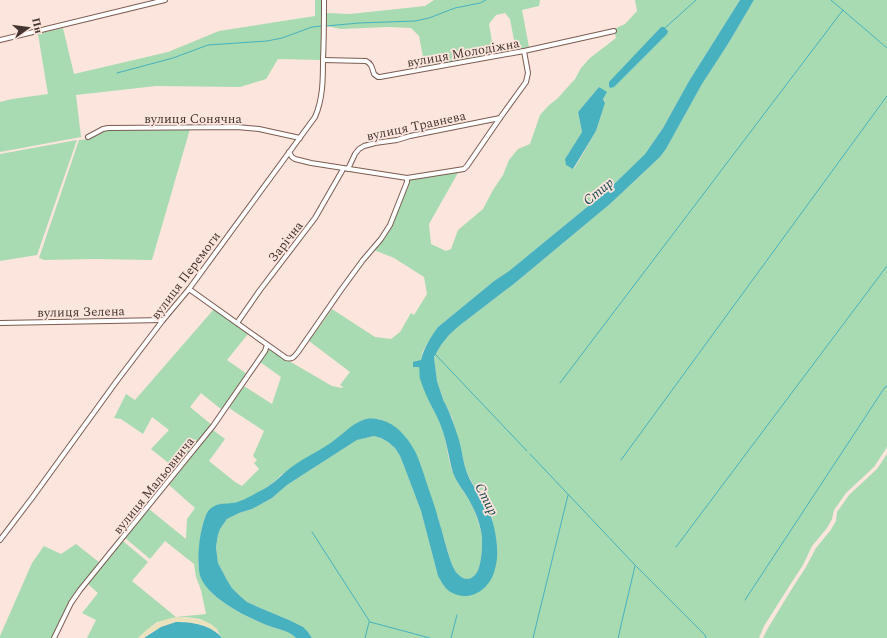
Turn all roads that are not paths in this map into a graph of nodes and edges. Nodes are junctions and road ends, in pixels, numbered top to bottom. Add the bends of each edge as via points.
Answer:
1 (165, 0) edge
2 (324, 0) edge
3 (614, 31) dead end
4 (0, 40) edge
5 (524, 51) junction
6 (323, 60) junction
7 (500, 118) junction
8 (88, 138) dead end
9 (300, 138) junction
10 (289, 152) junction
11 (343, 168) junction
12 (348, 169) junction
13 (407, 178) junction
14 (189, 289) junction
15 (163, 320) junction
16 (0, 323) edge
17 (237, 323) junction
18 (267, 345) junction
19 (0, 540) edge
20 (54, 638) edge

1 - 4 street
2 - 6 street, вулиця Перемоги
3 - 5 street, вулиця Молодіжна
5 - 6 street, вулиця Молодіжна via 380,77 374,74 372,66 366,61
5 - 7 street via 528,74 526,82
6 - 9 street, вулиця Перемоги via 321,100 311,124
7 - 12 street, вулиця Травнева via 369,144 359,149
7 - 13 street via 464,169
8 - 9 street, вулиця Сонячна via 108,128 237,127
9 - 10 street, вулиця Перемоги
10 - 11 street via 295,159
10 - 14 street, вулиця Перемоги
11 - 12 street
11 - 17 street, Зарічна via 315,218
12 - 13 street
13 - 18 street via 390,225 294,357 286,358
14 - 15 street, вулиця Перемоги
14 - 17 street
15 - 16 street, вулиця Зелена
15 - 19 street, вулиця Перемоги
17 - 18 street
18 - 20 street, вулиця Мальовнича via 213,426 80,590

